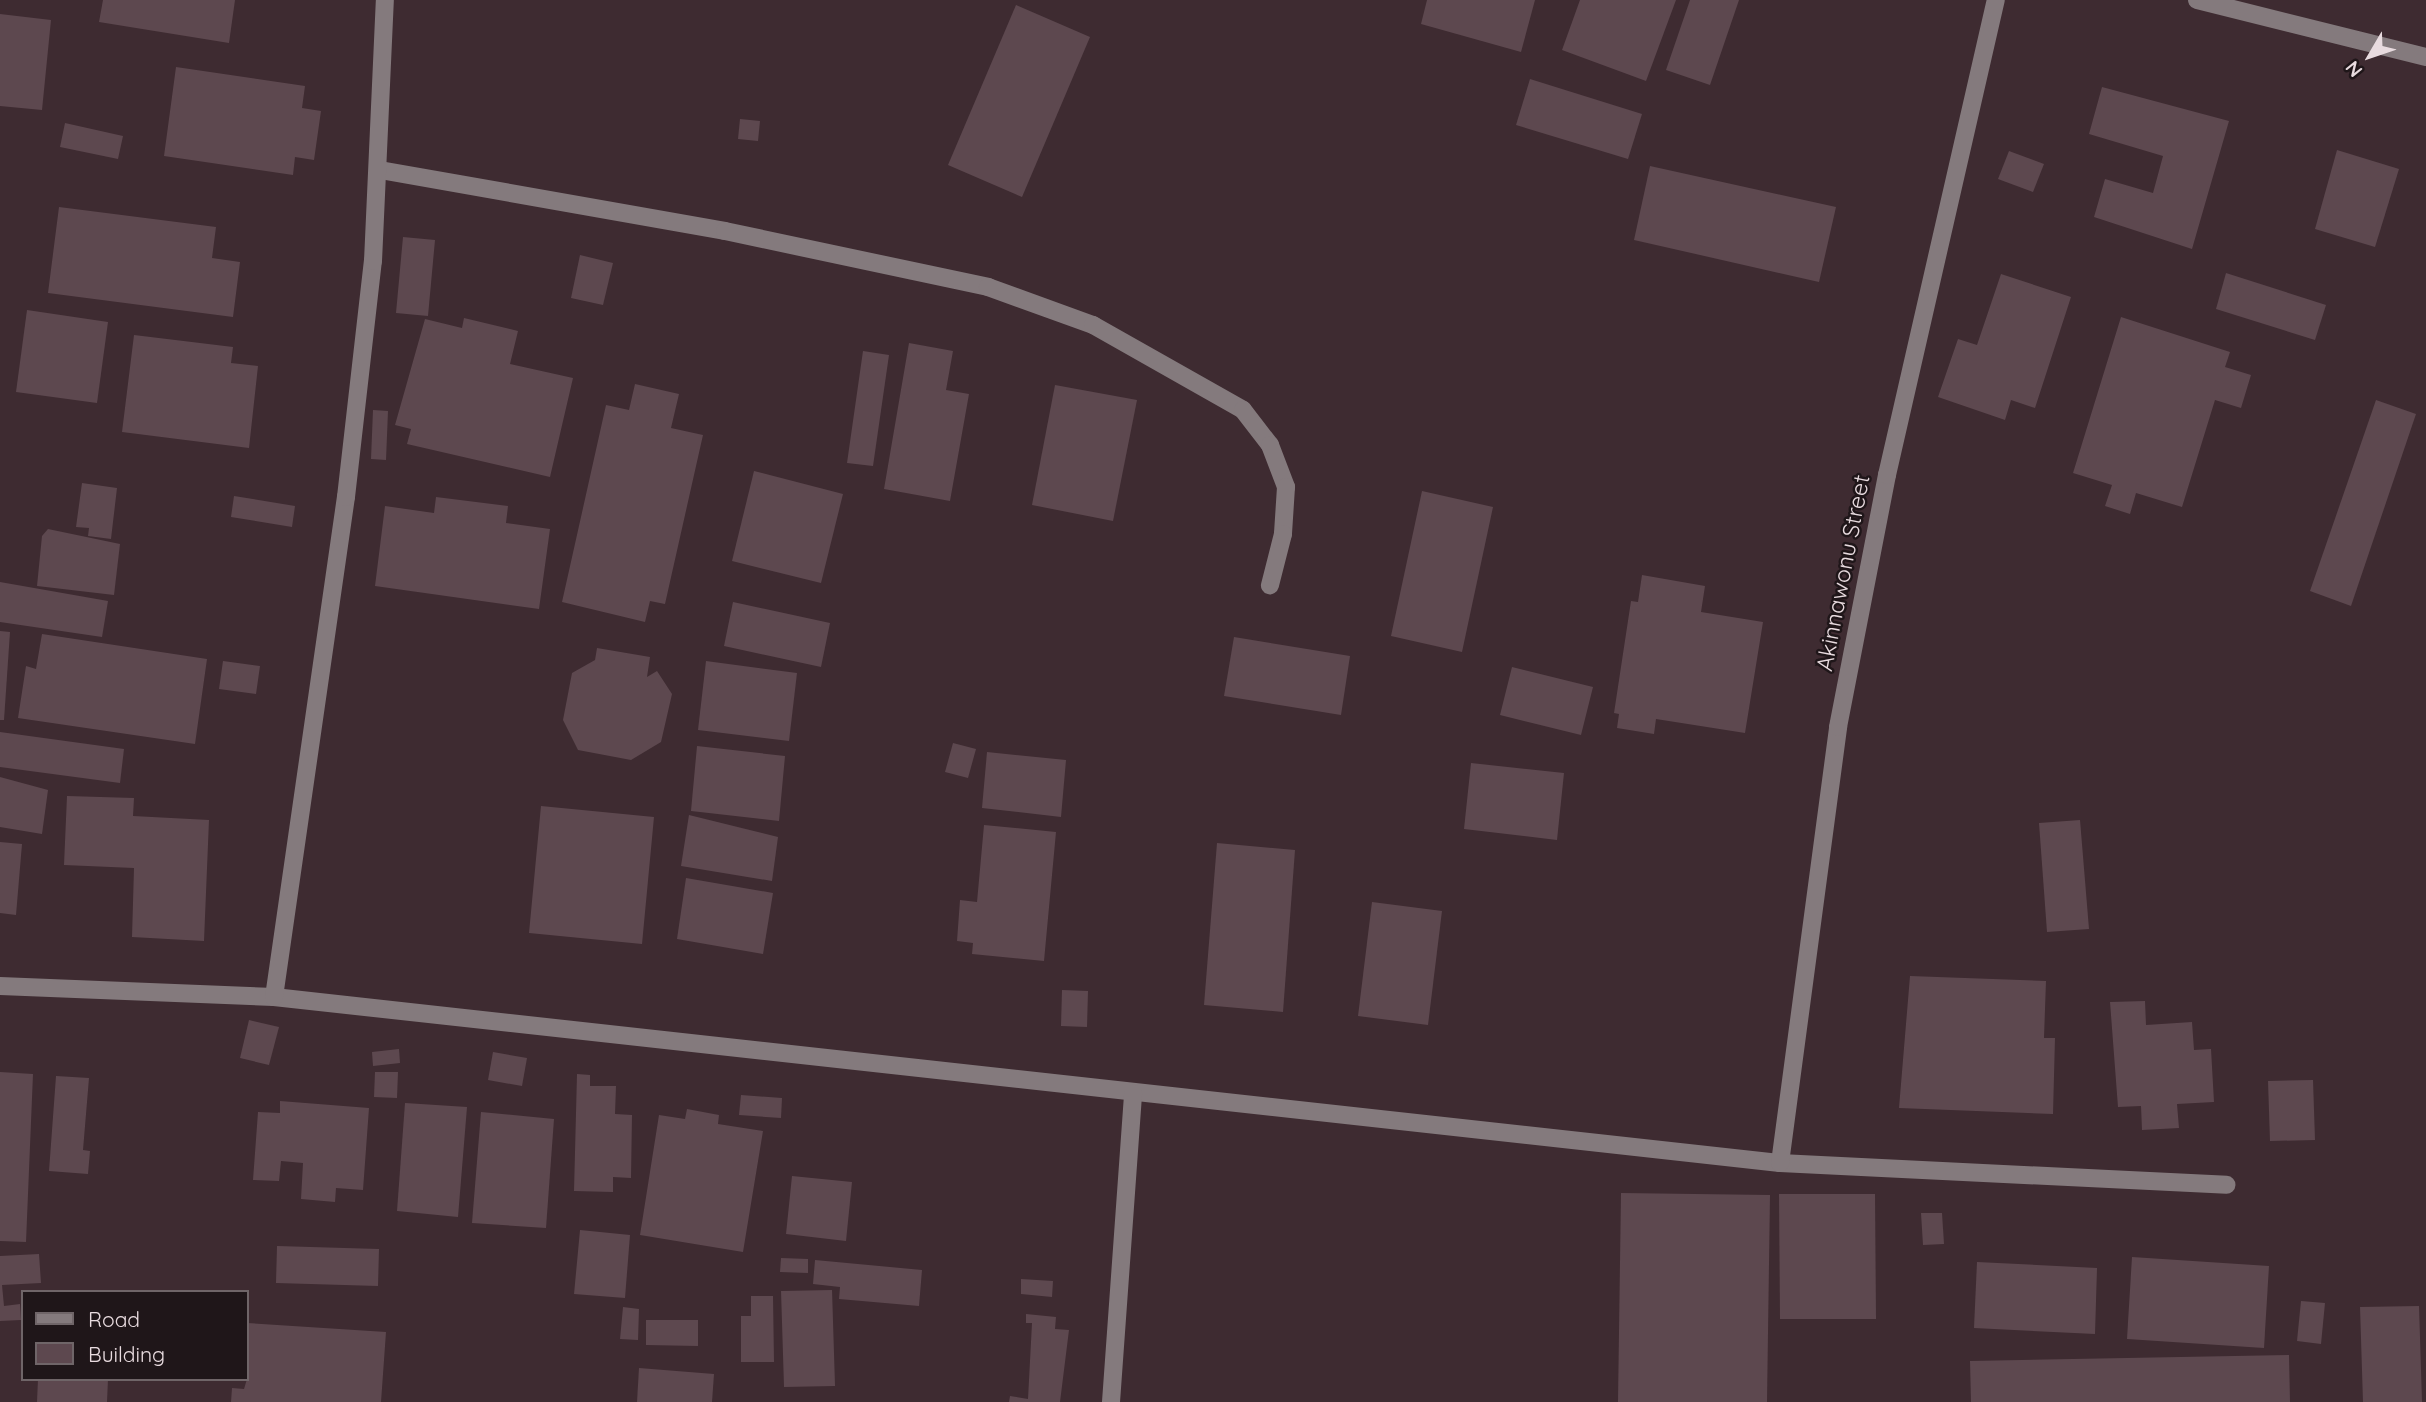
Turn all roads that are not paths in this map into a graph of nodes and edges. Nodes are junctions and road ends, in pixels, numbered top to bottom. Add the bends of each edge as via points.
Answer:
1 (385, 0) edge
2 (1996, 0) edge
3 (2197, 0) edge
4 (2426, 57) edge
5 (380, 170) junction
6 (1270, 585) dead end
7 (0, 986) edge
8 (274, 997) junction
9 (1133, 1094) junction
10 (1780, 1163) junction
11 (2226, 1185) dead end
12 (1111, 1402) edge

1 - 5 street via 376,111
2 - 10 street, Akinnawonu Street via 1887,475 1838,727
3 - 4 street
5 - 6 street via 725,231 988,287 1093,325 1243,410 1270,445 1286,487 1283,534
5 - 8 street via 346,497
7 - 8 street
8 - 9 street
9 - 10 street
9 - 12 street
10 - 11 street

